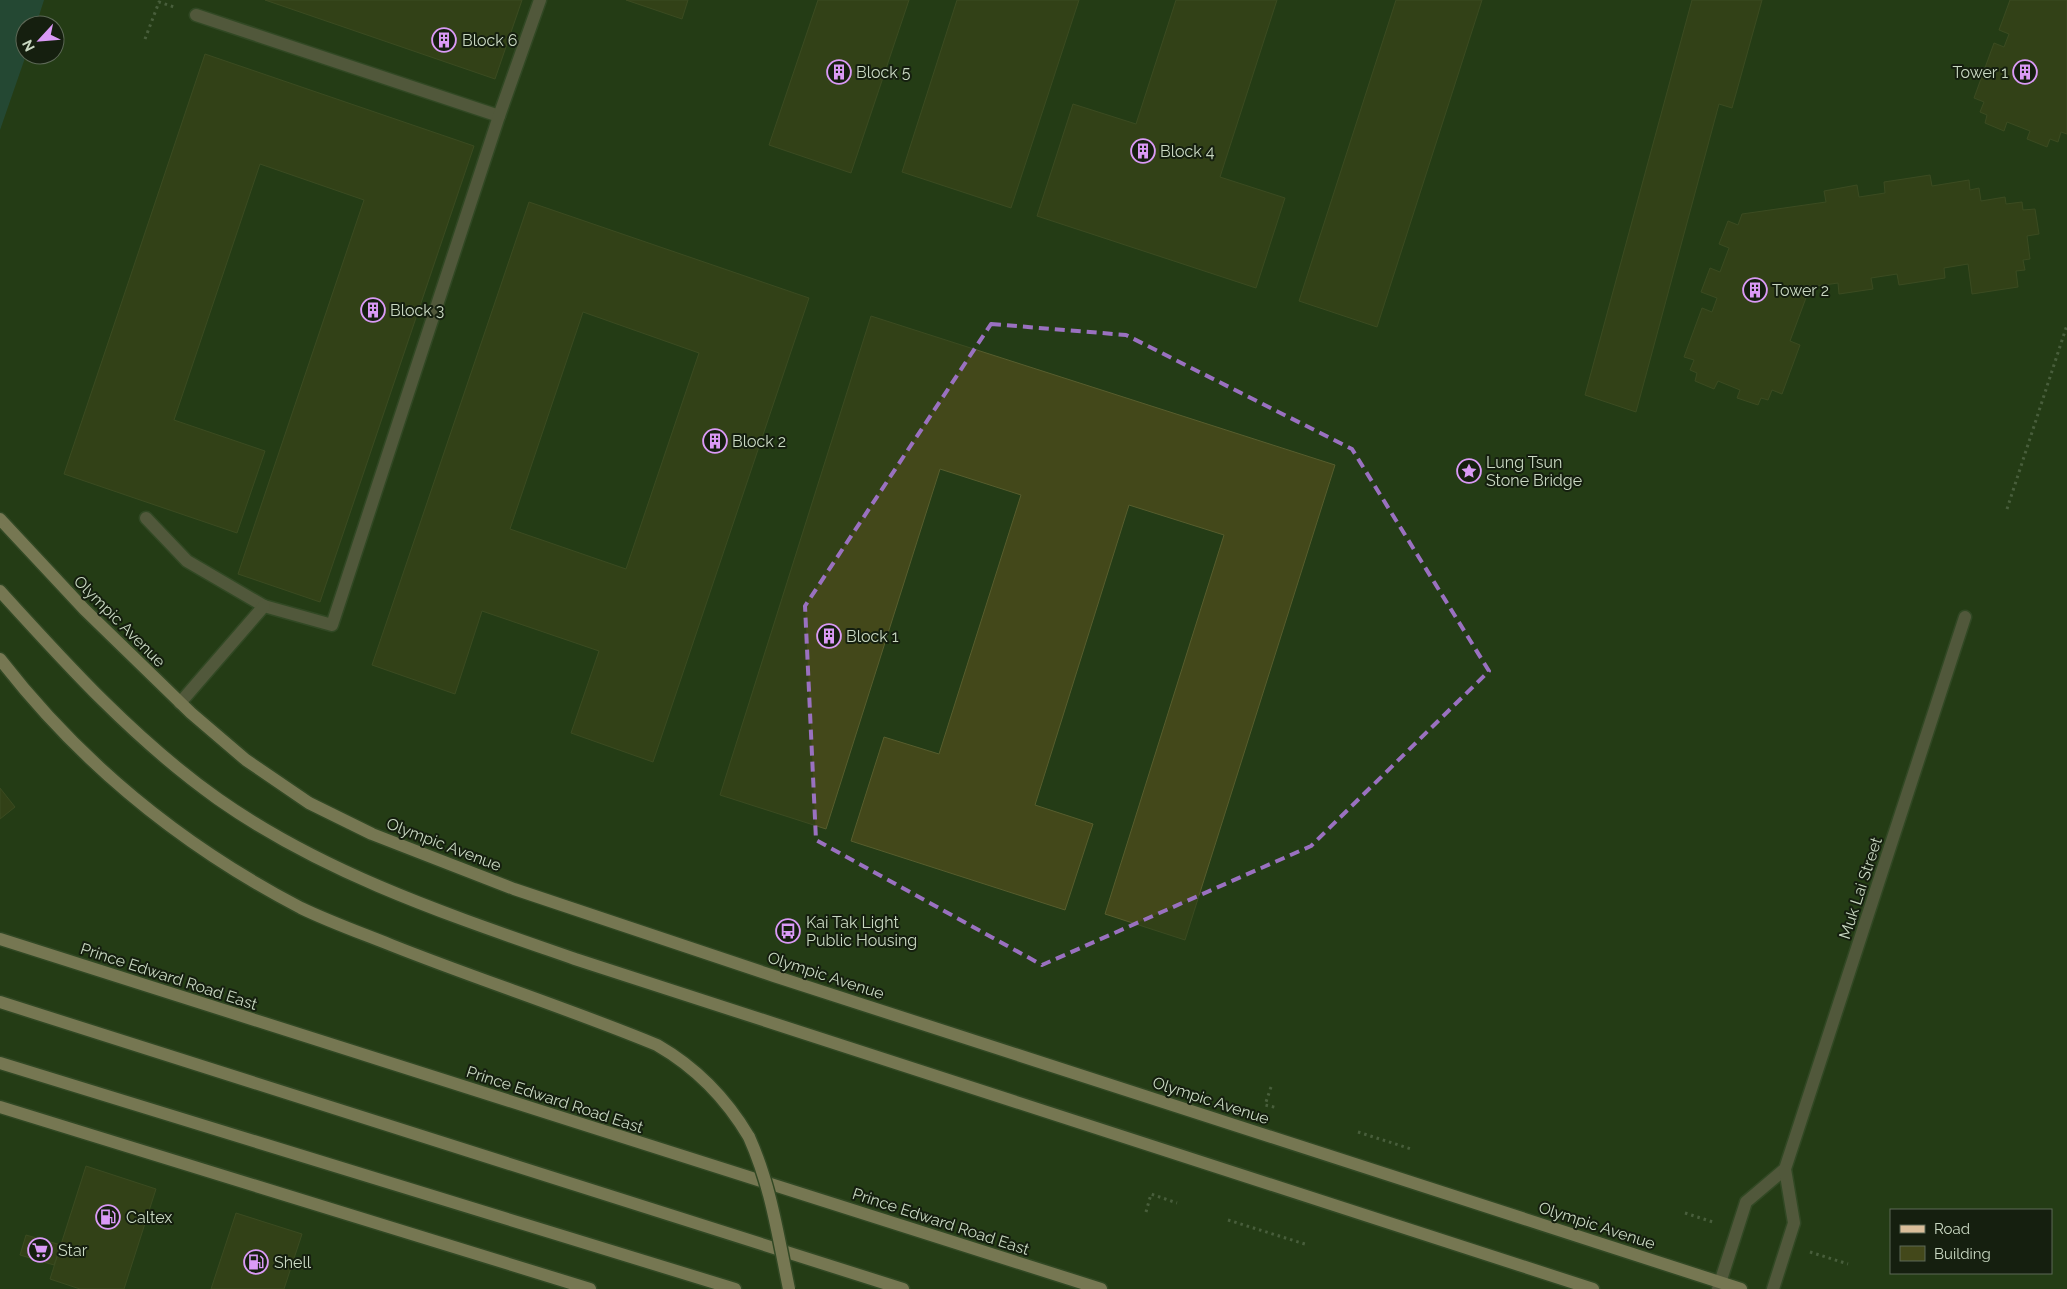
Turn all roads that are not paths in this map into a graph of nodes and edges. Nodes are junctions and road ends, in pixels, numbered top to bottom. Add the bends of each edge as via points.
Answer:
1 (540, 0) edge
2 (196, 15) road end
3 (499, 116) junction
4 (146, 518) dead end
5 (0, 519) edge
6 (0, 591) edge
7 (264, 606) junction
8 (1965, 617) dead end
9 (0, 659) edge
10 (180, 703) junction
11 (0, 939) edge
12 (0, 1002) edge
13 (0, 1063) edge
14 (0, 1107) edge
15 (1786, 1168) junction
16 (1719, 1286) edge
17 (590, 1289) edge
18 (735, 1289) edge
19 (789, 1289) edge
20 (903, 1289) edge
21 (1101, 1289) edge
22 (1593, 1289) edge
23 (1741, 1289) edge
24 (1773, 1289) edge

1 - 3 street
2 - 3 street
3 - 7 street via 332,625
4 - 7 street via 187,562
5 - 10 main road, Olympic Avenue via 84,609
6 - 22 main road via 98,698 154,750 218,799 283,840 353,876 584,962
7 - 10 street
8 - 15 street, Muk Lai Street
9 - 19 main road, bridge via 84,754 130,797 186,839 246,877 302,908 354,930 657,1045 679,1058 730,1108 748,1137 775,1215
10 - 16 main road, Olympic Avenue via 246,760 309,803 372,834 479,876
11 - 21 main road, Prince Edward Road East
12 - 20 main road
13 - 18 main road
14 - 17 main road
15 - 16 street via 1746,1202
15 - 24 street, Muk Lai Street via 1794,1223
16 - 23 main road, Olympic Avenue

